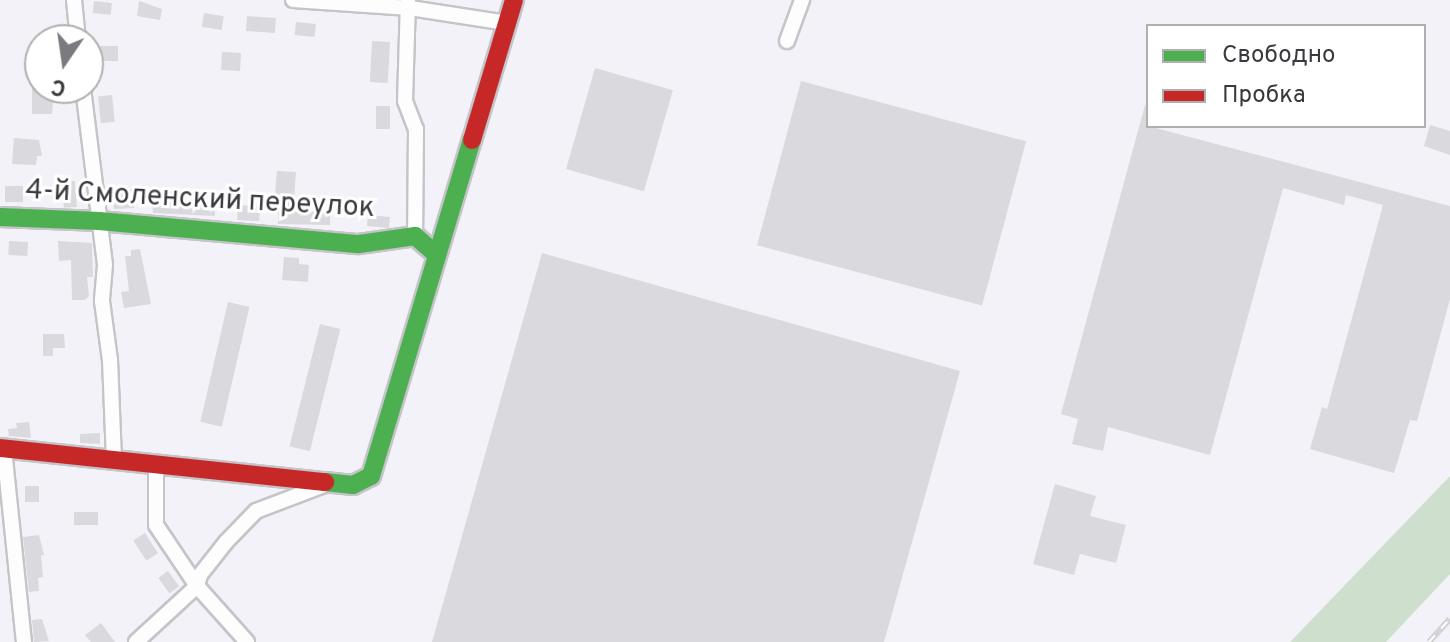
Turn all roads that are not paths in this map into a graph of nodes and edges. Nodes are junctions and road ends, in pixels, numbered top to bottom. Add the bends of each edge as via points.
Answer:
1 (74, 0) edge
2 (293, 0) edge
3 (514, 0) edge
4 (802, 0) edge
5 (409, 4) edge
6 (507, 23) junction
7 (76, 24) edge
8 (787, 41) dead end
9 (85, 104) edge
10 (0, 217) edge
11 (99, 221) junction
12 (415, 236) junction
13 (437, 255) junction
14 (2, 448) edge
15 (114, 460) junction
16 (156, 465) junction
17 (330, 483) junction
18 (197, 586) junction
19 (24, 642) edge
20 (136, 642) edge
21 (247, 642) edge

1 - 7 street
2 - 5 street
3 - 6 street
4 - 8 street
5 - 6 street
5 - 12 street via 405,101 416,129
6 - 13 street
9 - 11 street
10 - 11 street, 4-й Смоленский переулок
11 - 12 street, 4-й Смоленский переулок via 359,244
11 - 15 street
12 - 13 street
13 - 17 street via 371,476 353,485
14 - 15 street
14 - 19 street
15 - 16 street
16 - 17 street
16 - 18 street via 156,525
17 - 18 street via 256,511 200,575
18 - 20 street
18 - 21 street

